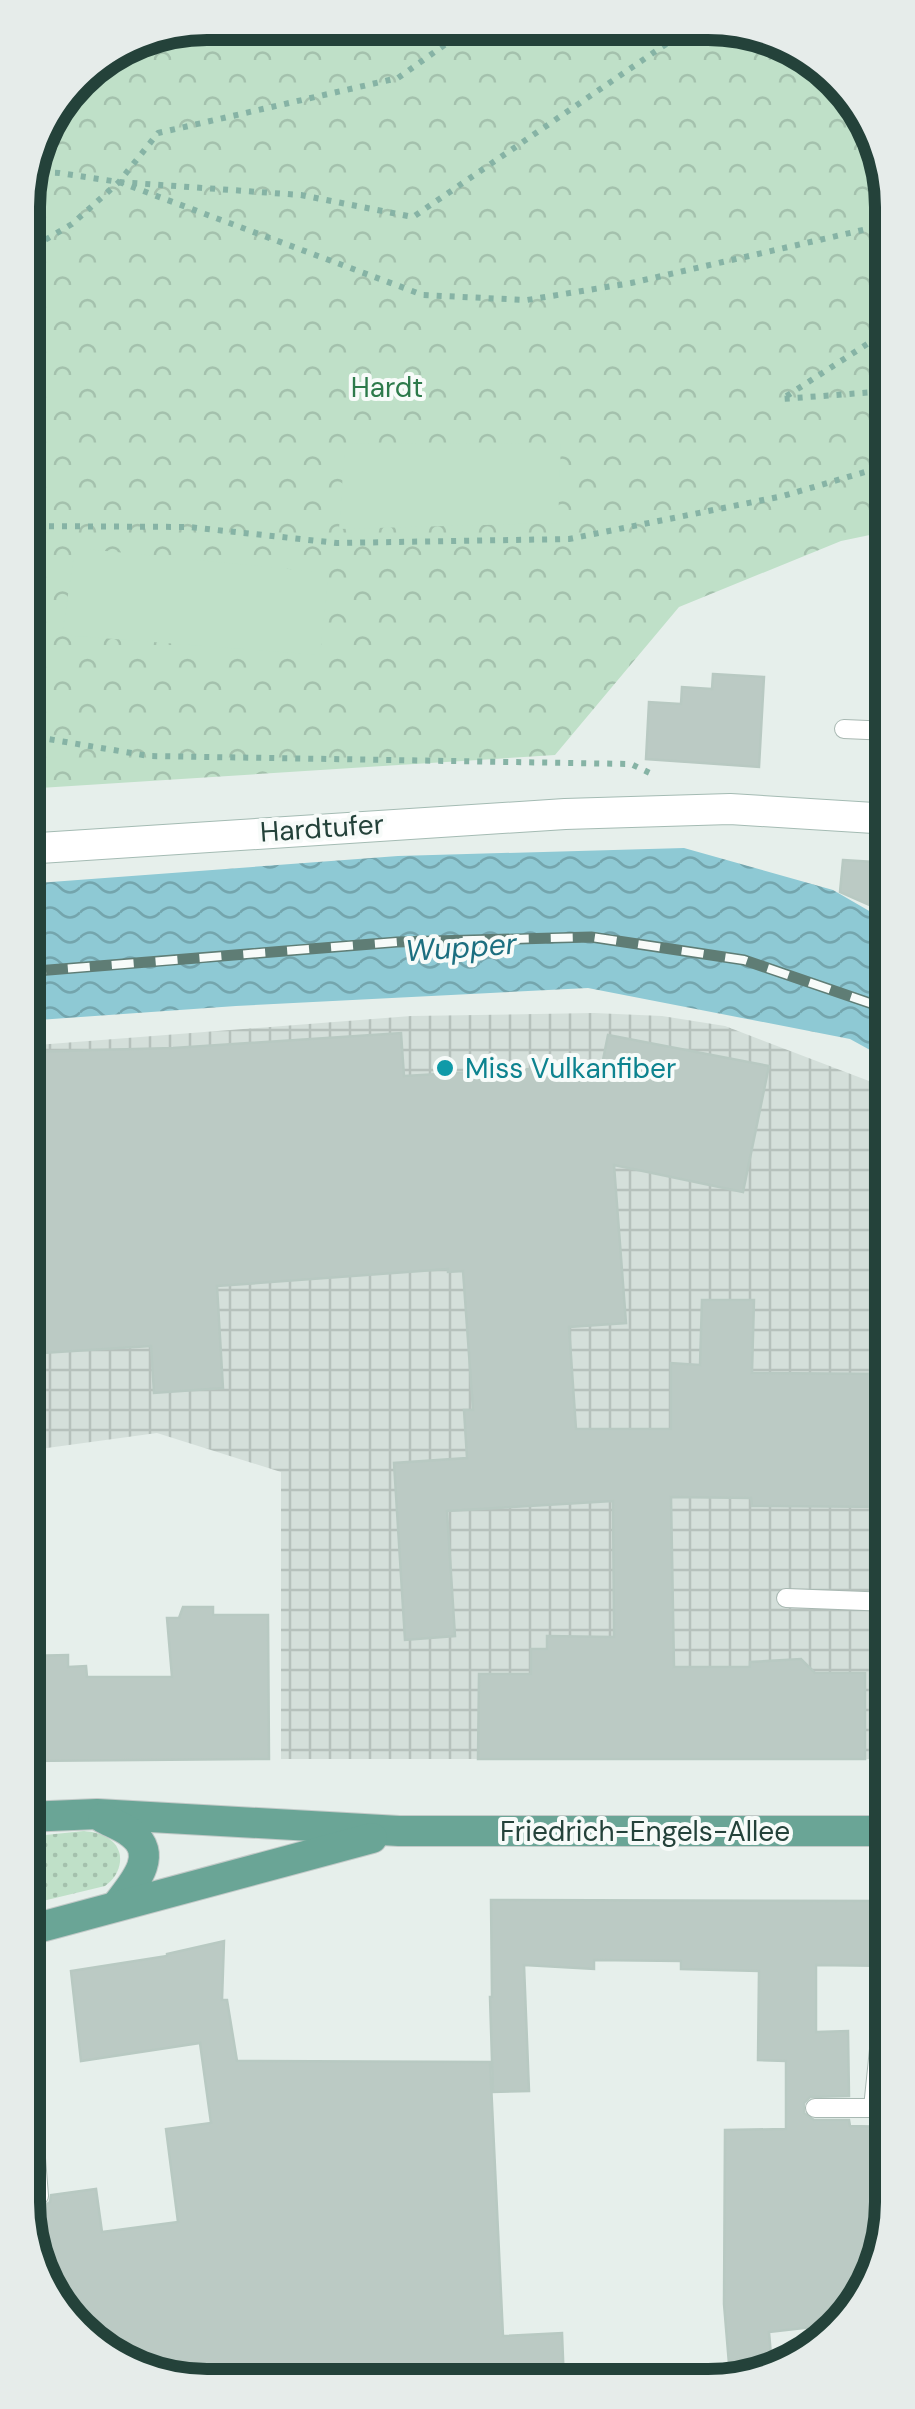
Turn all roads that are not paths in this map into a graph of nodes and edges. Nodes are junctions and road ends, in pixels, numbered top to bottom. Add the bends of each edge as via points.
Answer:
1 (844, 728) dead end
2 (875, 730) edge
3 (875, 818) edge
4 (40, 848) edge
5 (786, 1598) dead end
6 (875, 1601) edge
7 (97, 1814) junction
8 (40, 1816) edge
9 (398, 1831) junction
10 (875, 1831) edge
11 (117, 1904) junction
12 (40, 1927) edge
13 (875, 2088) edge
14 (815, 2108) dead end

1 - 2 lane
3 - 4 street, Hardtufer via 730,809
5 - 6 lane
7 - 8 main road, Friedrich-Engels-Allee
7 - 9 main road, Friedrich-Engels-Allee
7 - 11 main road via 143,1845 138,1878
9 - 10 main road, Friedrich-Engels-Allee
9 - 11 main road, Friedrich-Engels-Allee
11 - 12 main road, Friedrich-Engels-Allee
13 - 14 lane via 873,2108

